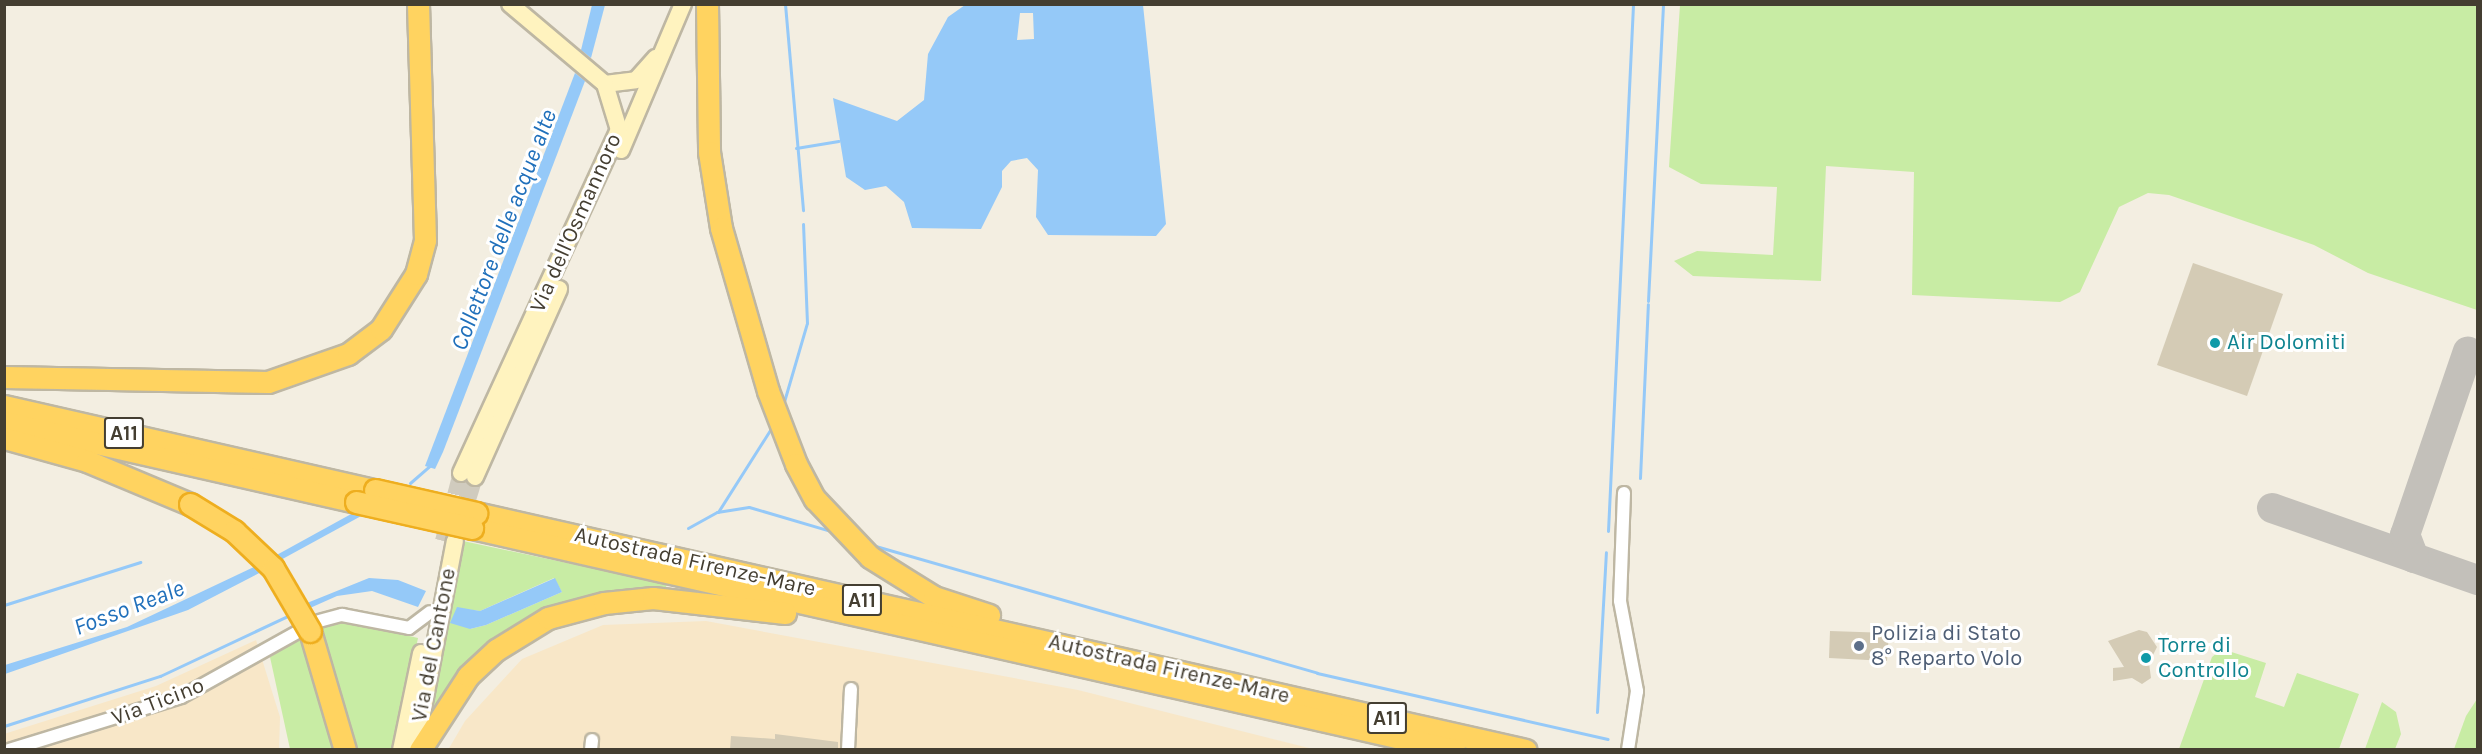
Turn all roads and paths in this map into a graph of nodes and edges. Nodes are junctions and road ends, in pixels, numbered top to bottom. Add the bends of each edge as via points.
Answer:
1 (418, 4) edge
2 (510, 4) edge
3 (707, 4) edge
4 (680, 11) edge
5 (605, 84) junction
6 (4, 377) edge
7 (4, 406) edge
8 (4, 422) edge
9 (4, 438) edge
10 (1624, 493) dead end
11 (474, 521) junction
12 (430, 612) junction
13 (309, 628) junction
14 (972, 641) junction
15 (1248, 686) junction
16 (851, 688) dead end
17 (1629, 744) edge
18 (9, 750) edge
19 (345, 750) edge
20 (401, 750) edge
21 (415, 750) edge
22 (420, 750) edge
23 (848, 750) edge
24 (1454, 750) edge
25 (1526, 750) edge

1 - 6 highway via 425,240 416,274 381,329 348,354 268,382
2 - 5 main road, Via dell'Osmannoro
3 - 15 highway via 709,152 727,251 792,455 815,499 870,557 898,578 955,605
4 - 5 main road via 642,76
4 - 5 main road, Via dell'Osmannoro via 468,475 617,141 619,120
7 - 11 highway, Autostrada Firenze-Mare / A11, bridge via 375,490
8 - 11 highway, Autostrada Firenze-Mare / A11, bridge via 356,502
9 - 13 highway, bridge via 87,460 190,504 234,531 267,562
10 - 17 street via 1620,600 1637,691
11 - 14 highway, Autostrada Firenze-Mare / A11
11 - 15 highway, Autostrada Firenze-Mare / A11
12 - 13 street, Via Ticino via 420,625 409,628 342,615
12 - 20 main road, Via del Cantone
12 - 21 main road, Via del Cantone via 449,541
13 - 18 street, Via Ticino via 181,697
13 - 19 highway
14 - 22 highway via 705,600 653,598 584,607 533,625 496,650 451,696
14 - 24 highway, Autostrada Firenze-Mare / A11
15 - 25 highway, Autostrada Firenze-Mare / A11
16 - 23 street

